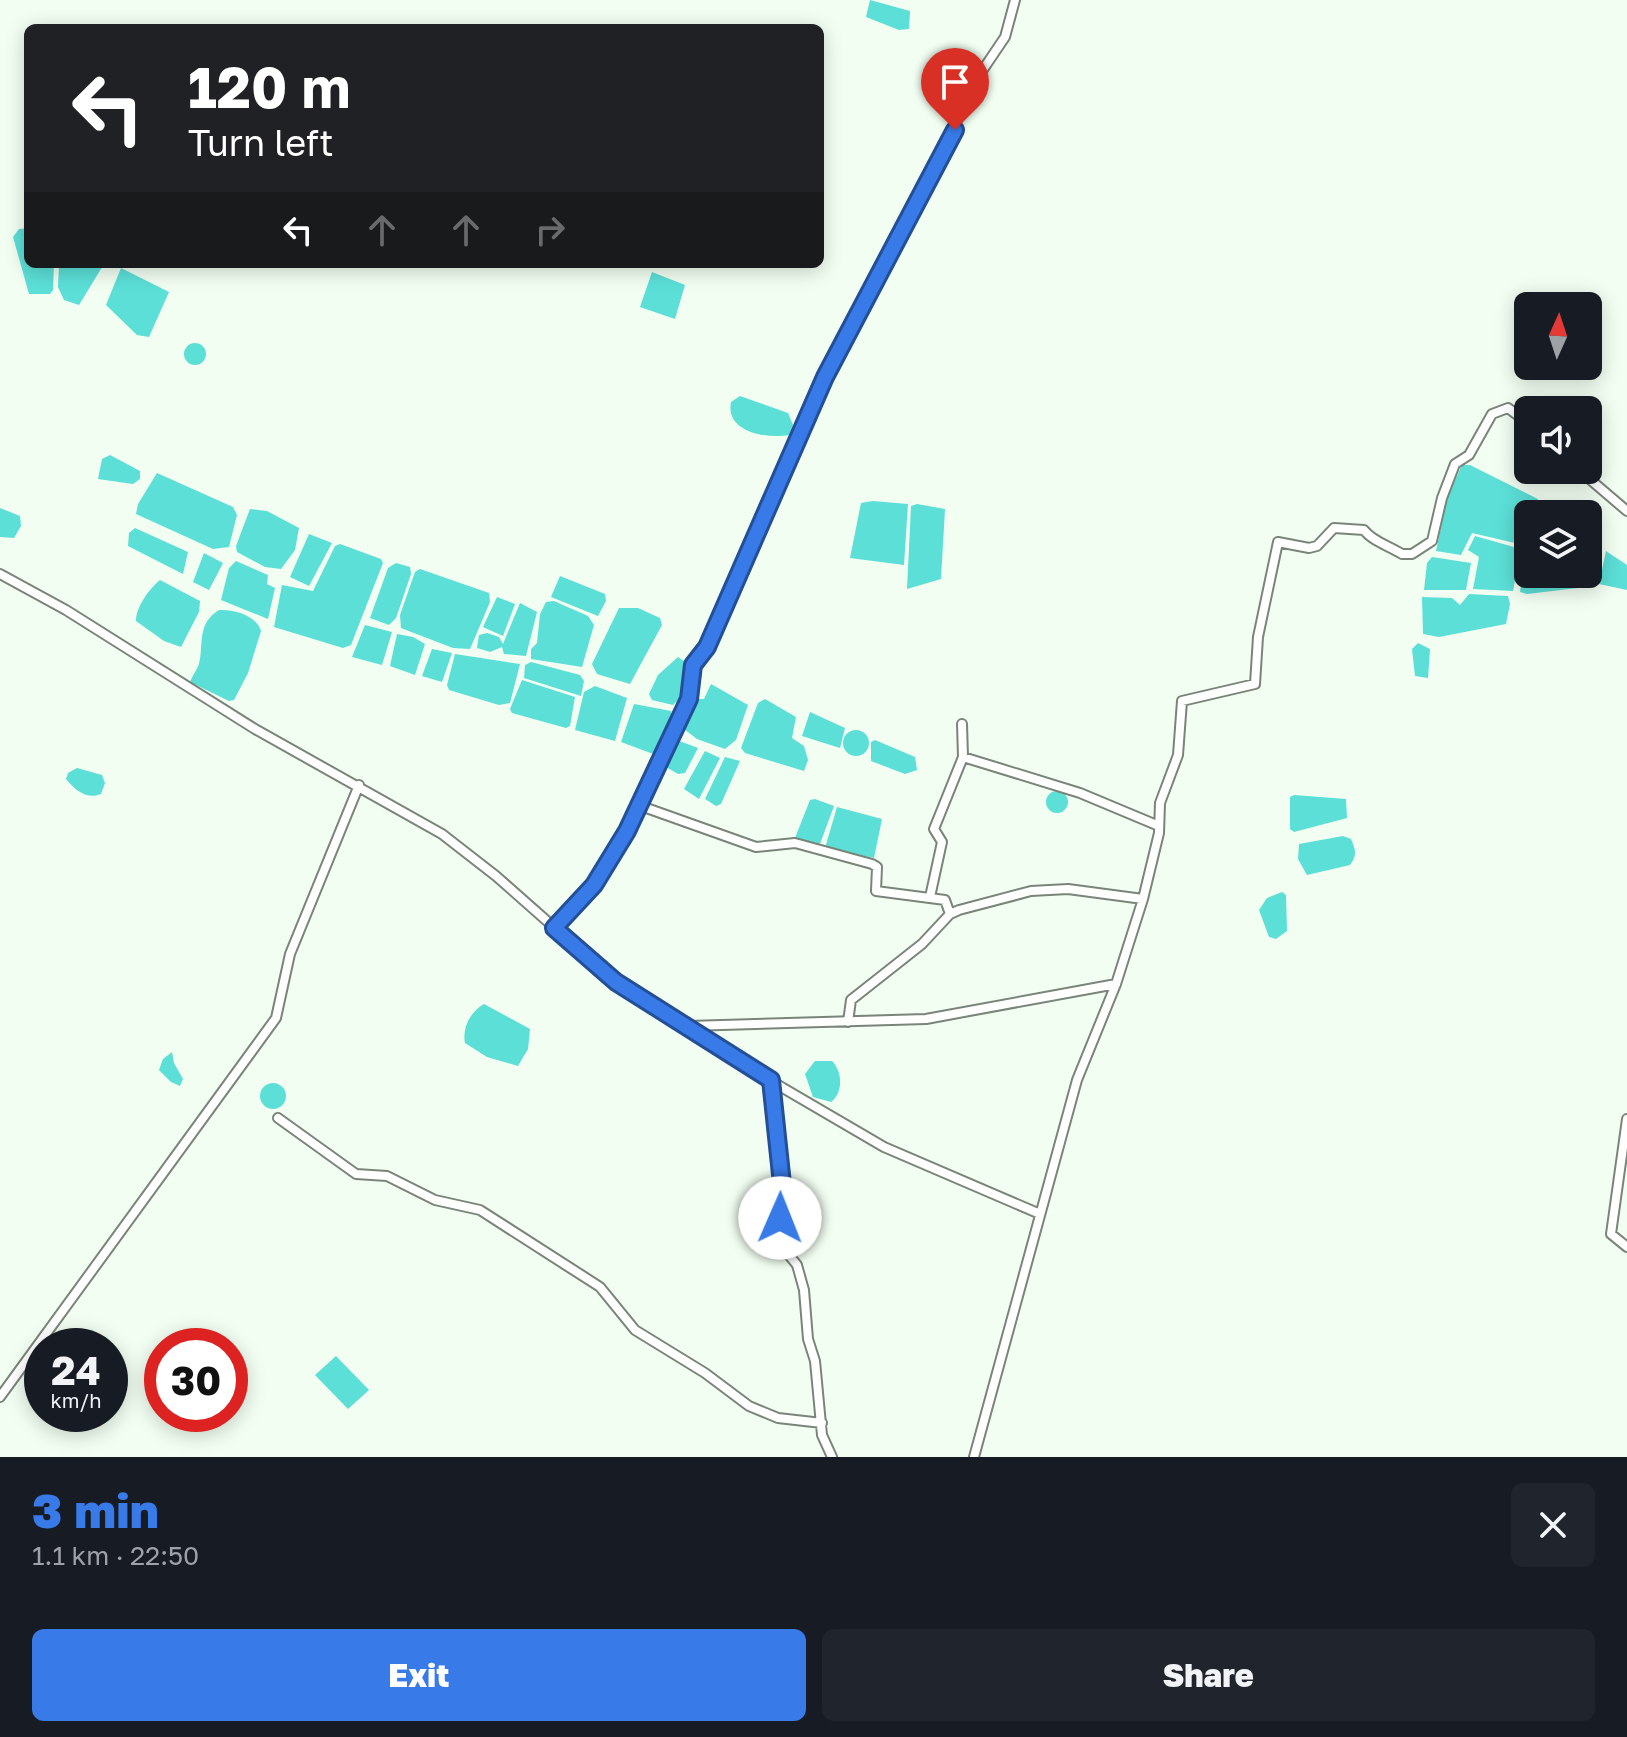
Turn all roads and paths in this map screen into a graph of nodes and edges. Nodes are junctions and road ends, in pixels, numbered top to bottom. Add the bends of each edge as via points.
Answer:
1 (1015, 0) edge
2 (1514, 412) edge
3 (1595, 484) edge
4 (1627, 511) edge
5 (0, 574) edge
6 (962, 724) dead end
7 (963, 757) junction
8 (359, 785) junction
9 (638, 805) junction
10 (1159, 826) junction
11 (930, 897) junction
12 (1143, 899) junction
13 (950, 914) junction
14 (554, 928) junction
15 (1116, 984) junction
16 (848, 1022) junction
17 (687, 1026) junction
18 (771, 1080) junction
19 (278, 1118) dead end
20 (1627, 1119) edge
21 (1040, 1214) junction
22 (1627, 1247) edge
23 (0, 1397) edge
24 (822, 1423) junction
25 (832, 1457) edge
26 (974, 1457) edge

1 - 9 street via 1005,37 978,77 825,377 707,647 693,665 689,699
2 - 10 street via 1508,408 1492,414 1469,455 1455,464 1432,541 1412,554 1372,540 1364,530 1346,527 1328,531 1309,548 1278,542 1258,637 1255,684 1182,701 1178,755 1160,803
3 - 4 street
5 - 8 street via 255,729
6 - 7 street
7 - 10 street via 1080,793
7 - 11 street via 934,829 942,842
8 - 14 street via 442,834
8 - 23 street via 290,954 276,1018
9 - 11 street via 756,847 795,843 872,864 877,867 876,891
9 - 14 street via 594,885
10 - 12 street
11 - 13 street via 945,900
12 - 13 street via 1068,889 1031,891
12 - 15 street
13 - 16 street via 922,944 851,1000
14 - 17 street via 616,982
15 - 16 street via 926,1019
15 - 21 street via 1077,1080
16 - 17 street
17 - 18 street
18 - 21 street via 884,1147
18 - 24 street via 782,1184 778,1234 797,1265 804,1290
19 - 24 street via 356,1174 387,1176 435,1200 480,1210 600,1287 635,1330 749,1406 778,1418
20 - 22 street via 1611,1234
21 - 26 street
24 - 25 street

